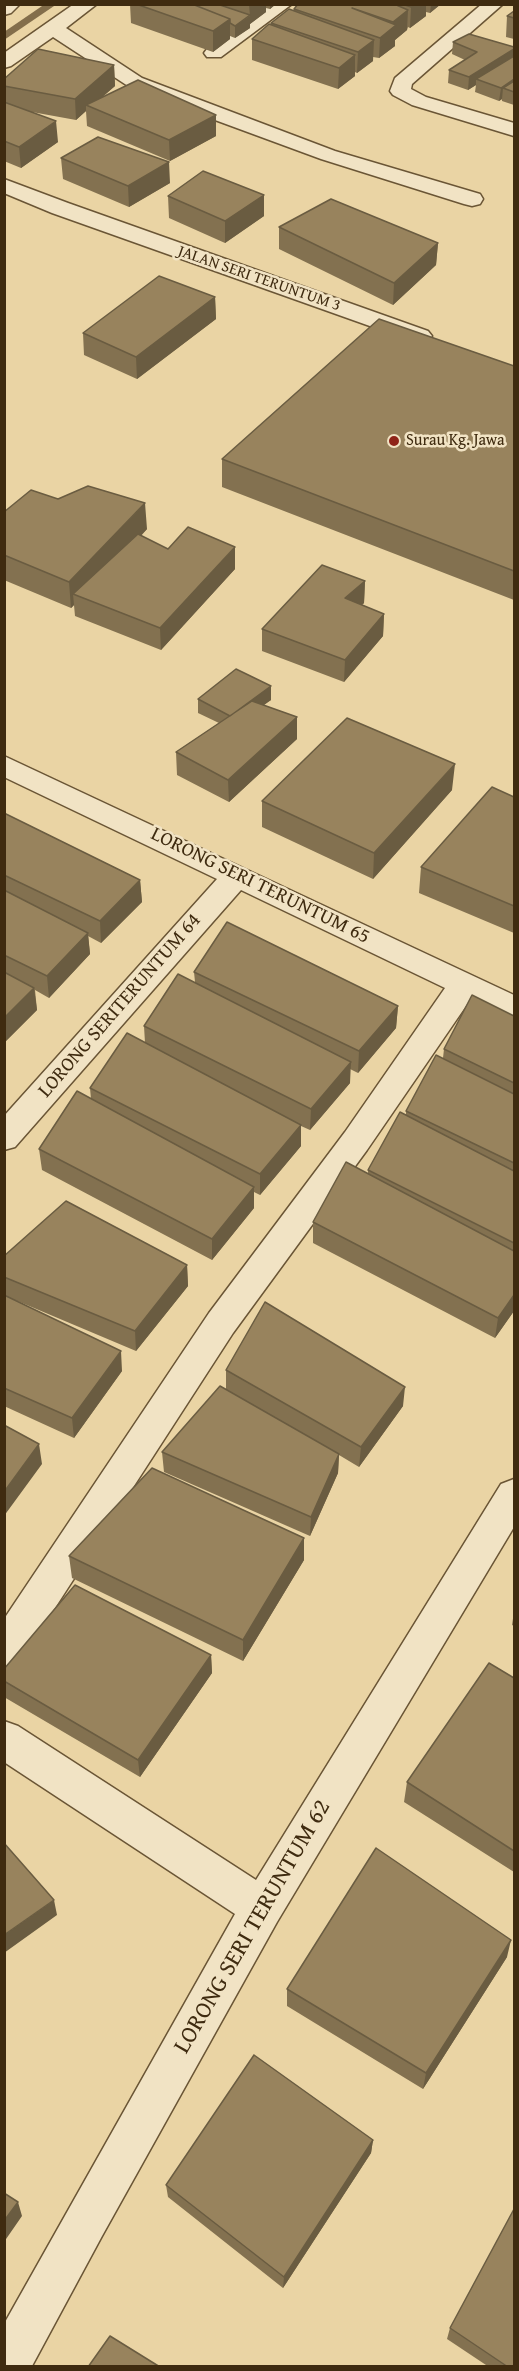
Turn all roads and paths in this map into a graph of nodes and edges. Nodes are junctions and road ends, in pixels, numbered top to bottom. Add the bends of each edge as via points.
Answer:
1 (11, 4) edge
2 (88, 4) edge
3 (283, 4) edge
4 (494, 4) edge
5 (4, 9) edge
6 (53, 28) junction
7 (456, 36) junction
8 (476, 42) edge
9 (214, 53) edge
10 (4, 62) edge
11 (514, 130) edge
12 (4, 185) edge
13 (472, 199) dead end
14 (442, 343) edge
15 (7, 770) edge
16 (237, 875) junction
17 (465, 984) junction
18 (514, 1008) edge
19 (4, 1138) edge
20 (514, 1495) edge
21 (4, 1653) edge
22 (4, 1739) edge
23 (262, 1908) junction
24 (6, 2367) edge

1 - 5 street
2 - 6 street
3 - 9 street
4 - 7 street
6 - 10 street
6 - 13 street via 135,82 165,95 328,154
7 - 8 street
7 - 11 street via 402,82 400,91 419,101
12 - 14 street, JALAN SERI TERUNTUM 3
15 - 16 street, LORONG SERI TERUNTUM 65
16 - 17 street, LORONG SERI TERUNTUM 65
16 - 19 street, LORONG SERITERUNTUM 64
17 - 18 street, LORONG SERI TERUNTUM 65
17 - 21 street via 356,1141 221,1323
20 - 23 street, LORONG SERI TERUNTUM 62
22 - 23 street
23 - 24 street, LORONG SERI TERUNTUM 62

